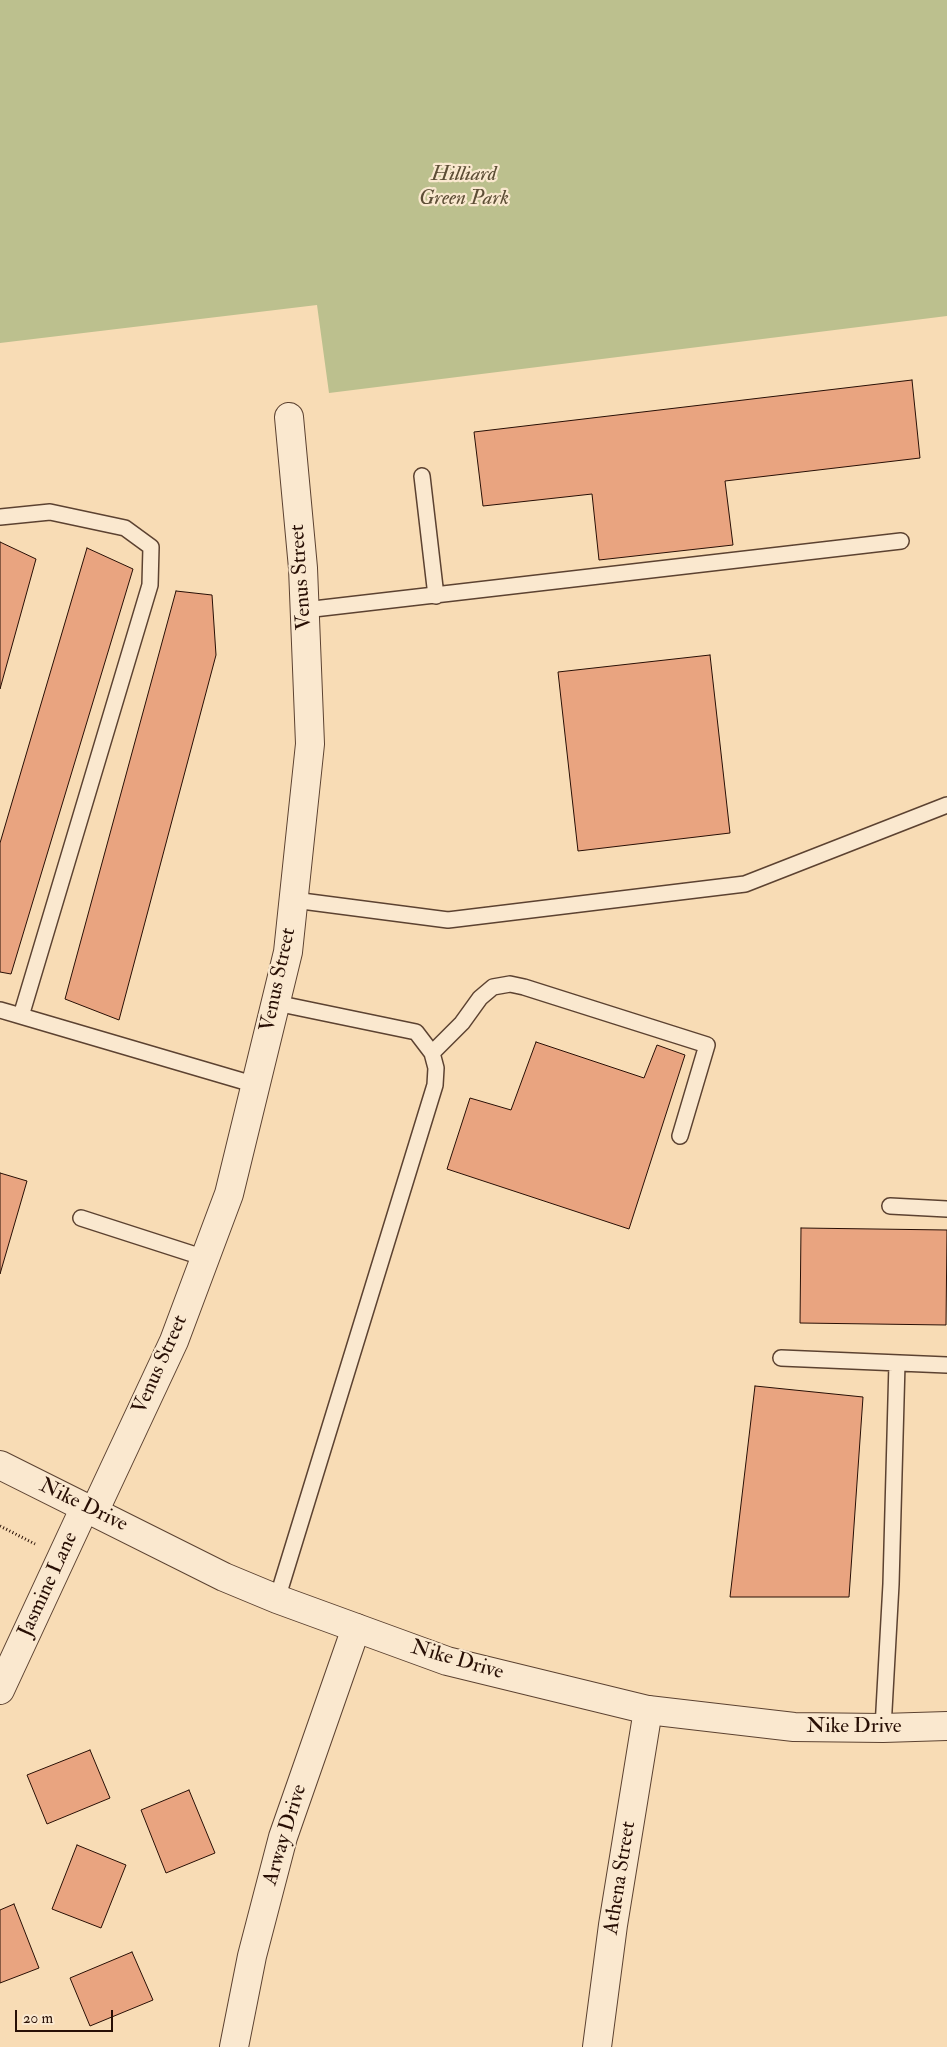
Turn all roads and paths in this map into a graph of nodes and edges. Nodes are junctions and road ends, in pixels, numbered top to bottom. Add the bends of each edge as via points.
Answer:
1 (289, 417) dead end
2 (422, 476) dead end
3 (0, 517) edge
4 (901, 541) dead end
5 (436, 596) junction
6 (305, 610) junction
7 (947, 805) edge
8 (294, 900) junction
9 (276, 1003) junction
10 (0, 1010) edge
11 (22, 1016) junction
12 (432, 1053) junction
13 (256, 1085) junction
14 (680, 1136) dead end
15 (890, 1206) dead end
16 (947, 1209) edge
17 (81, 1218) dead end
18 (204, 1258) junction
19 (781, 1358) dead end
20 (897, 1363) junction
21 (947, 1365) edge
22 (0, 1465) edge
23 (90, 1509) junction
24 (277, 1599) junction
25 (356, 1628) junction
26 (0, 1690) edge
27 (648, 1710) junction
28 (947, 1726) edge
29 (883, 1728) junction
30 (234, 2047) edge
31 (597, 2047) edge

1 - 6 street, Venus Street
2 - 5 lane
3 - 11 lane via 50,512 125,528 151,547 150,585
4 - 5 lane
5 - 6 lane
6 - 8 street, Venus Street via 310,744
7 - 8 lane via 745,884 448,920
8 - 9 street, Venus Street via 288,952
9 - 12 lane via 416,1032
9 - 13 street, Venus Street
10 - 11 lane
11 - 13 lane
12 - 14 lane via 462,1023 480,998 493,987 510,984 707,1045
12 - 24 lane via 436,1068 435,1085
13 - 18 street, Venus Street via 229,1194
15 - 16 lane
17 - 18 lane
18 - 23 street, Venus Street via 174,1341
19 - 20 lane
20 - 21 lane
20 - 29 lane
22 - 23 street, Nike Drive
23 - 24 street, Nike Drive
23 - 26 street, Jasmine Lane
24 - 25 street, Nike Drive
25 - 27 street, Nike Drive via 447,1662
25 - 30 street, Arway Drive via 283,1837 252,1956
27 - 29 street, Nike Drive via 794,1727
27 - 31 street, Athena Street via 612,1925
28 - 29 street, Nike Drive

